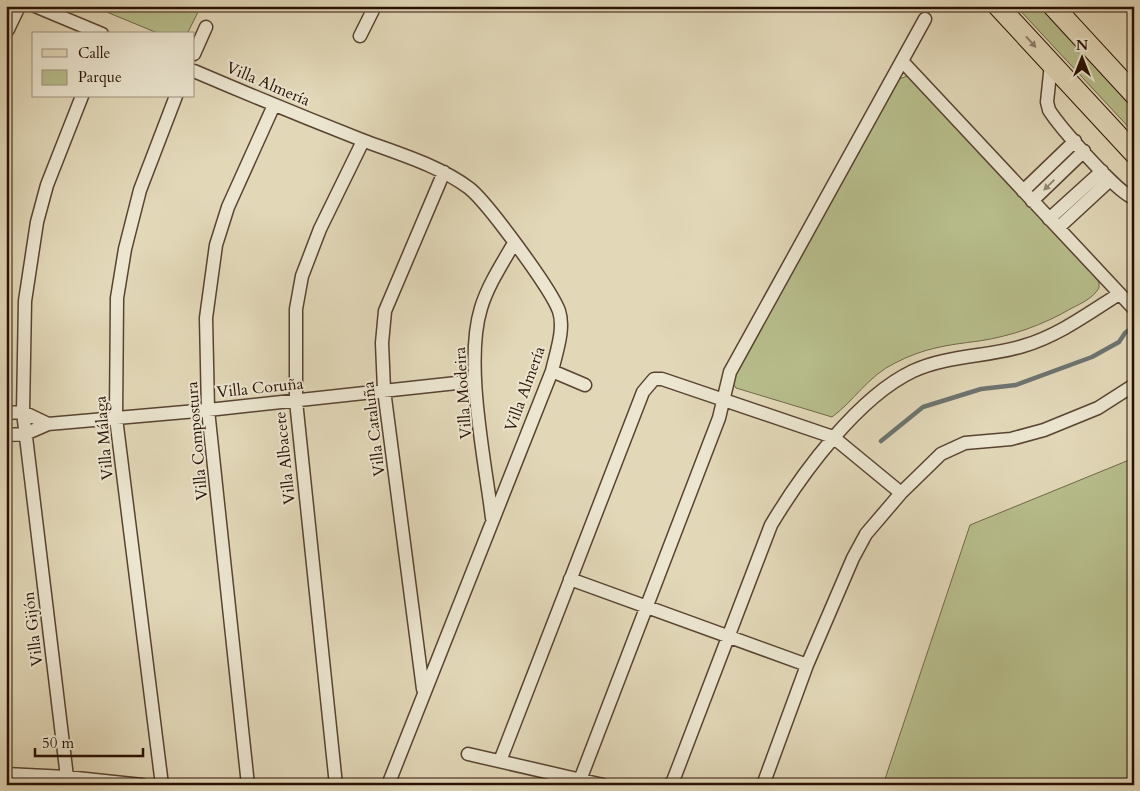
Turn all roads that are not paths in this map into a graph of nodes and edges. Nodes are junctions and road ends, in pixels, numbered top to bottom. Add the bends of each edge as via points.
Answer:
1 (17, 6) edge
2 (35, 6) edge
3 (375, 6) edge
4 (998, 6) edge
5 (1053, 6) edge
6 (925, 19) dead end
7 (206, 27) dead end
8 (6, 29) edge
9 (97, 32) edge
10 (360, 36) dead end
11 (195, 52) edge
12 (902, 61) junction
13 (1051, 64) junction
14 (195, 71) edge
15 (1134, 94) edge
16 (81, 98) edge
17 (175, 98) edge
18 (274, 105) junction
19 (363, 141) junction
20 (1074, 141) junction
21 (1084, 151) junction
22 (1134, 153) edge
23 (444, 172) junction
24 (1106, 175) junction
25 (1028, 196) junction
26 (1134, 198) edge
27 (1053, 223) junction
28 (514, 243) junction
29 (1119, 294) junction
30 (1134, 309) edge
31 (552, 371) junction
32 (475, 381) junction
33 (585, 385) dead end
34 (1134, 386) edge
35 (384, 390) junction
36 (724, 399) junction
37 (296, 400) junction
38 (208, 410) junction
39 (23, 412) junction
40 (6, 413) edge
41 (116, 418) junction
42 (48, 424) junction
43 (6, 434) edge
44 (25, 434) junction
45 (833, 437) junction
46 (901, 494) junction
47 (492, 519) junction
48 (570, 580) junction
49 (647, 608) junction
50 (727, 636) junction
51 (807, 665) junction
52 (423, 692) junction
53 (468, 754) dead end
54 (500, 761) junction
55 (6, 774) edge
56 (67, 777) junction
57 (580, 780) junction
58 (672, 784) edge
59 (142, 785) edge
60 (162, 785) edge
61 (248, 785) edge
62 (336, 785) edge
63 (388, 785) edge
64 (604, 785) edge
65 (763, 785) edge

1 - 8 street
2 - 9 street
3 - 10 street
4 -> 13 main road
5 - 15 main road
6 - 12 street
7 - 11 street
12 - 25 street
12 - 36 street via 730,372
13 - 20 street via 1049,110
13 - 22 main road
14 - 18 street, Villa Almería
16 - 39 street, Villa Gijón via 47,185 37,222 25,301
17 - 41 street, Villa Málaga via 140,190 125,249 118,298
18 - 19 street, Villa Almería
18 - 38 street, Villa Compostura via 228,207 216,245 206,318
19 - 23 street, Villa Almería
19 - 37 street, Villa Albacete via 320,228 302,276 296,309
20 - 21 street
20 - 25 street
21 - 24 street
21 -> 25 street
23 - 28 street, Villa Almería via 471,189
23 - 35 street, Villa Cataluña via 385,312 382,343
24 - 26 street via 1125,195
24 - 27 street
25 - 27 street
27 - 29 street
28 - 31 street, Villa Almería via 559,311 560,338
28 - 32 street, Villa Modeira via 491,282 481,308 475,341
29 - 30 street
29 - 45 street via 1041,340 1022,347 934,363 913,371 876,395
31 - 33 street
31 - 47 street, Villa Almería
32 - 35 street, Villa Coruña
32 - 47 street, Villa Modeira
34 - 46 street via 1098,408 1044,430 1011,439 965,443 941,454
35 - 37 street, Villa Coruña
35 - 52 street, Villa Cataluña
36 - 45 street
36 - 48 street via 662,379 654,379 648,384
36 - 49 street
37 - 38 street, Villa Coruña
37 - 62 street, Villa Albacete
38 - 41 street, Villa Coruña
38 - 61 street, Villa Compostura
39 - 40 street
39 - 42 street
39 - 44 street, Villa Gijón
41 - 42 street, Villa Coruña
41 - 60 street, Villa Málaga
42 - 44 street, Villa Coruña
43 - 44 street, Villa Coruña
44 - 56 street, Villa Gijón
45 - 46 street
45 - 50 street via 771,525
46 - 51 street via 866,534
47 - 52 street, Villa Almería
48 - 49 street
48 - 54 street
49 - 50 street
49 - 57 street
50 - 51 street
50 - 58 street
51 - 65 street
52 - 63 street, Villa Almería
53 - 54 street
54 - 57 street
55 - 56 street
56 - 59 street
57 - 64 street

